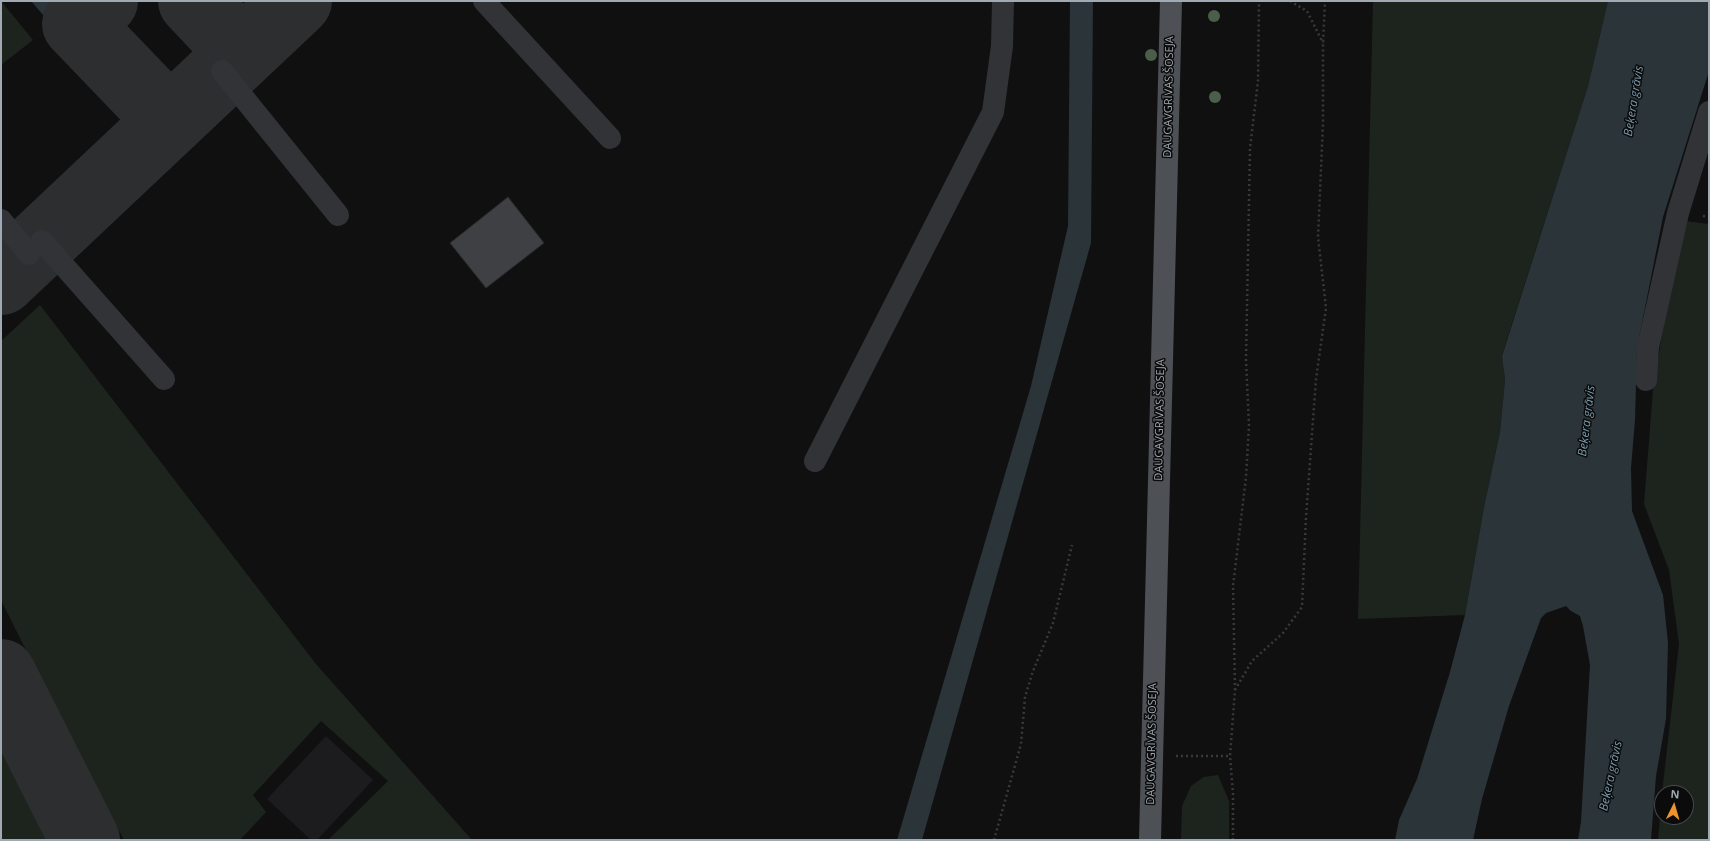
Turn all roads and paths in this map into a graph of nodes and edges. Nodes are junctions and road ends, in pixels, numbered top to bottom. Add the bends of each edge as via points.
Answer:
1 (484, 1) edge
2 (1002, 1) edge
3 (1171, 1) edge
4 (1259, 1) edge
5 (1290, 1) edge
6 (1325, 1) edge
7 (1323, 43) junction
8 (222, 71) dead end
9 (1709, 112) edge
10 (610, 138) dead end
11 (338, 215) dead end
12 (1, 220) edge
13 (164, 379) dead end
14 (1646, 380) dead end
15 (815, 461) dead end
16 (1072, 545) dead end
17 (1235, 690) junction
18 (1152, 756) junction
19 (1230, 756) junction
20 (994, 840) edge
21 (1150, 840) edge
22 (1233, 840) edge

1 - 10 lane
2 - 15 lane via 1002,46 993,112
3 - 18 main road, DAUGAVGRĪVAS ŠOSEJA
4 - 17 path via 1258,81 1250,148 1246,360 1249,425 1246,477 1233,586
5 - 7 path via 1307,11
6 - 7 path
7 - 17 path via 1323,124 1318,237 1326,308 1316,379 1302,607 1283,633 1252,661
8 - 11 lane
9 - 14 lane via 1678,213 1648,347
12 - 13 lane via 36,247
16 - 20 path via 1053,623 1033,670 1025,697 1020,744
17 - 19 path
18 - 19 path
18 - 21 main road, DAUGAVGRĪVAS ŠOSEJA
19 - 22 path

